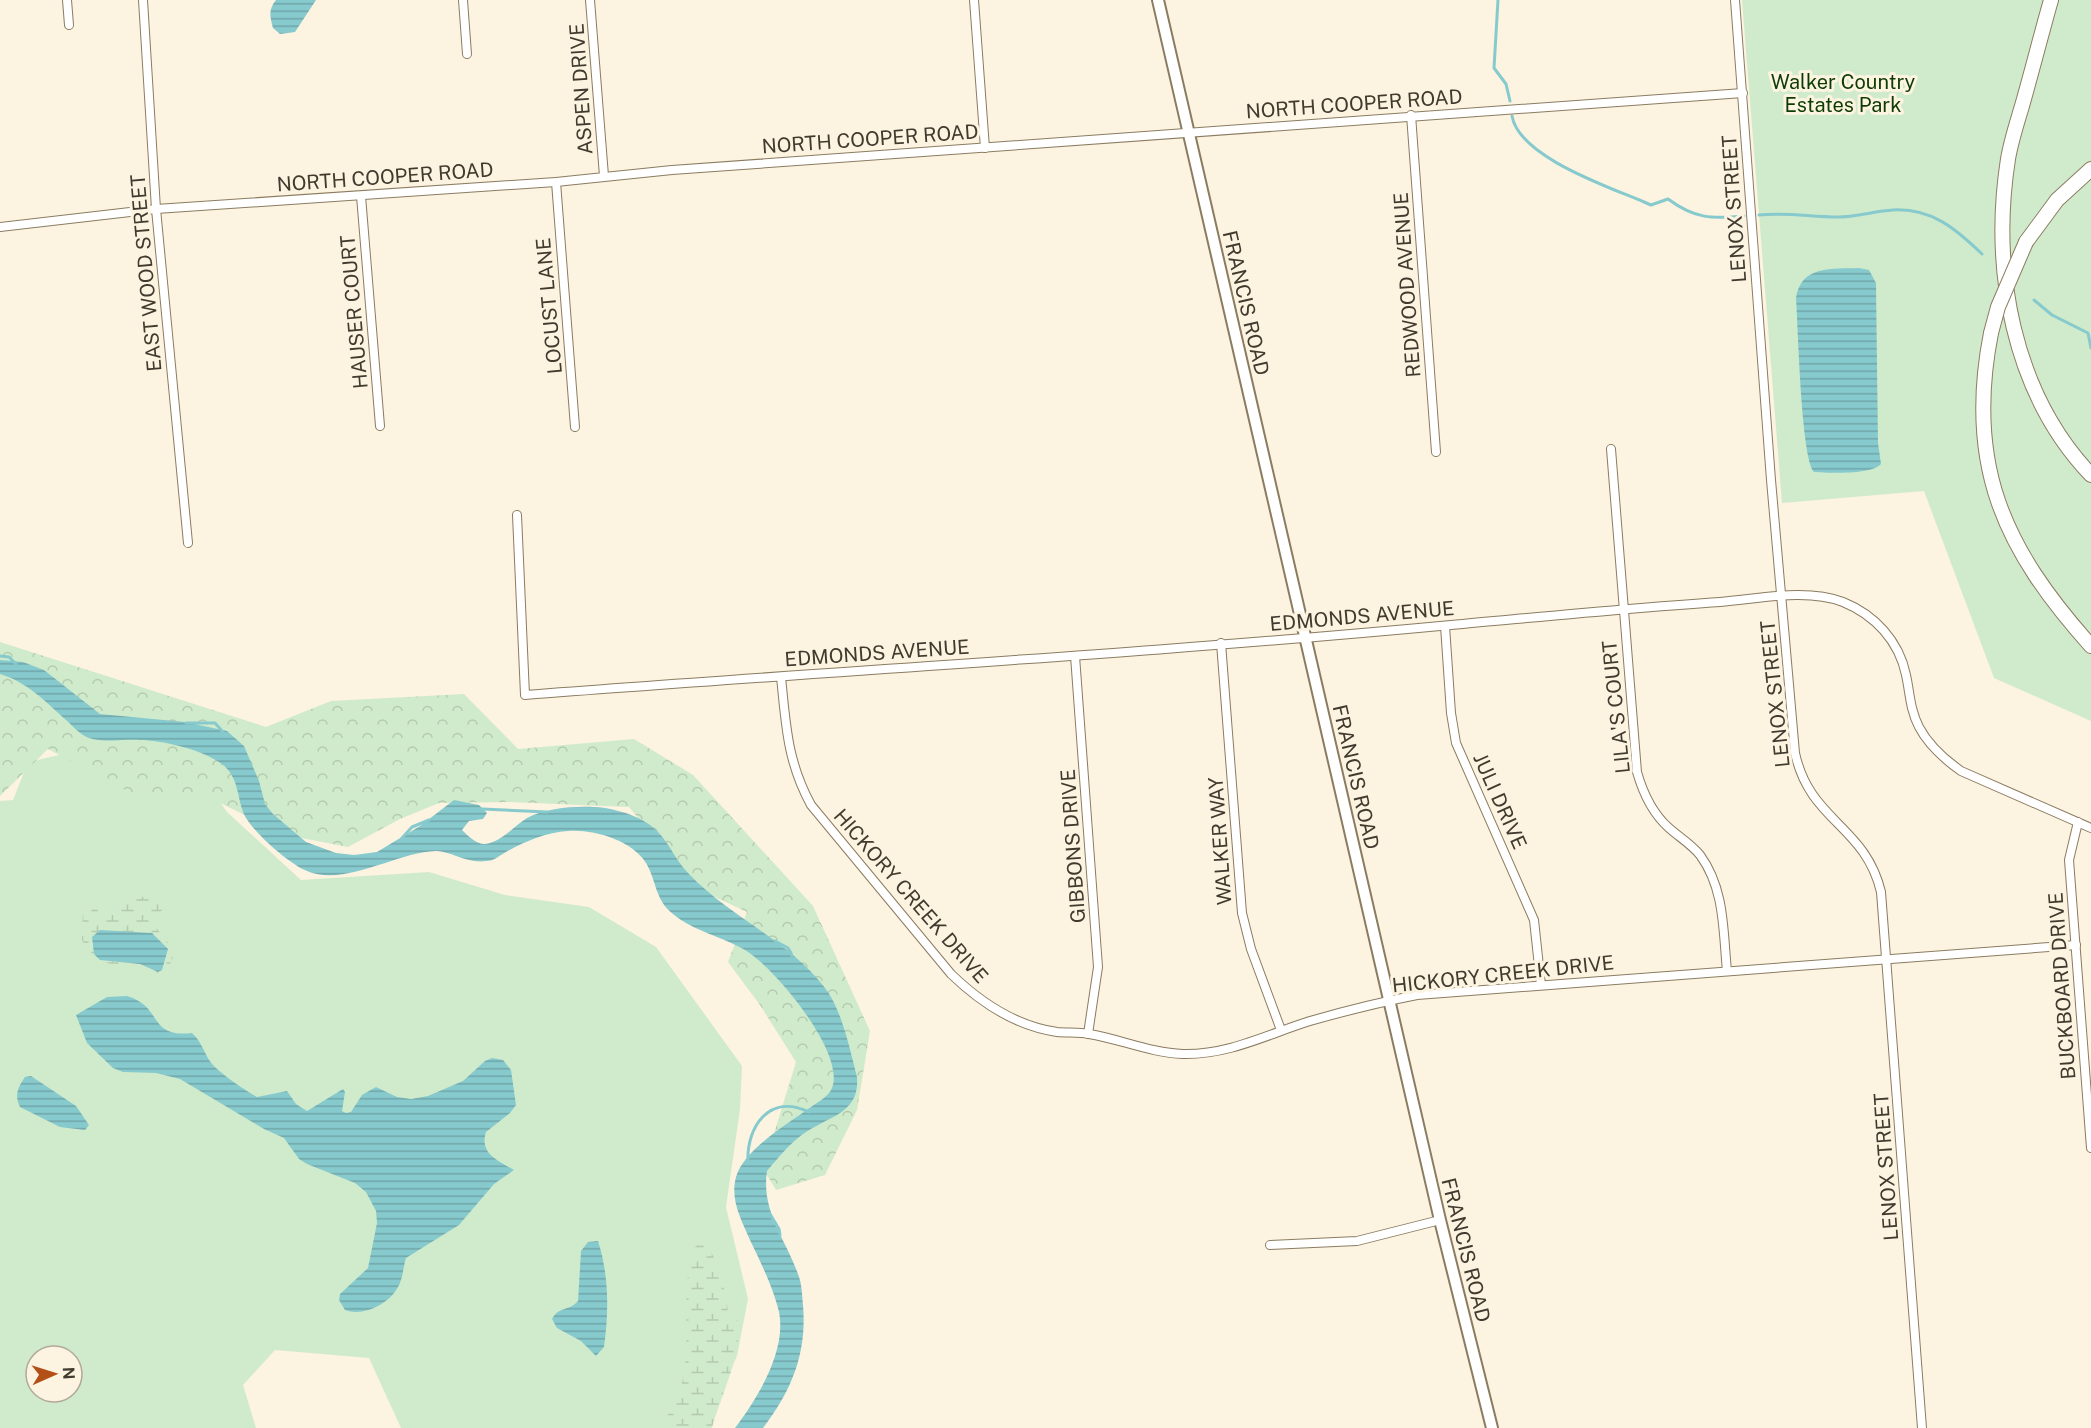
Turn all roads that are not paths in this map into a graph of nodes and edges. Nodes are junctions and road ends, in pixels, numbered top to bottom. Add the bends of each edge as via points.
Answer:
1 (67, 0) edge
2 (143, 0) edge
3 (463, 0) edge
4 (590, 0) edge
5 (974, 0) edge
6 (1158, 0) edge
7 (1735, 0) edge
8 (2050, 0) edge
9 (69, 25) dead end
10 (467, 54) dead end
11 (1743, 93) junction
12 (1411, 115) junction
13 (1188, 133) junction
14 (985, 148) junction
15 (2091, 169) edge
16 (604, 176) junction
17 (556, 182) junction
18 (361, 196) junction
19 (156, 209) junction
20 (0, 227) edge
21 (380, 426) dead end
22 (575, 427) dead end
23 (1611, 449) dead end
24 (1436, 452) dead end
25 (2091, 475) edge
26 (517, 515) dead end
27 (188, 543) dead end
28 (1782, 597) junction
29 (1623, 609) junction
30 (1445, 626) junction
31 (1305, 638) junction
32 (1221, 643) junction
33 (2091, 646) edge
34 (1075, 656) junction
35 (781, 677) junction
36 (2078, 822) junction
37 (2091, 828) edge
38 (2076, 945) junction
39 (1886, 959) junction
40 (1726, 971) junction
41 (1541, 985) junction
42 (1389, 1000) junction
43 (1281, 1030) junction
44 (1088, 1034) junction
45 (2091, 1148) edge
46 (1440, 1220) junction
47 (1270, 1245) dead end
48 (1492, 1428) edge
49 (1922, 1428) edge

1 - 9 street
2 - 19 street, EAST WOOD STREET
3 - 10 street
4 - 16 street, ASPEN DRIVE
5 - 14 street
6 - 13 street, FRANCIS ROAD
7 - 11 street, LENOX STREET
8 - 25 highway via 2008,157 2002,209 2002,267 2011,315 2030,377 2059,432
11 - 12 street, NORTH COOPER ROAD
11 - 28 street, LENOX STREET
12 - 13 street, NORTH COOPER ROAD
12 - 24 street, REDWOOD AVENUE
13 - 14 street, NORTH COOPER ROAD
13 - 31 street, FRANCIS ROAD
14 - 16 street, NORTH COOPER ROAD
15 - 33 highway, bridge via 2057,200 2026,242 1998,307 1982,402 1985,450 2012,538 2034,576
16 - 17 street, NORTH COOPER ROAD
17 - 18 street, NORTH COOPER ROAD
17 - 22 street, LOCUST LANE
18 - 19 street, NORTH COOPER ROAD
18 - 21 street, HAUSER COURT
19 - 20 street, NORTH COOPER ROAD
19 - 27 street, EAST WOOD STREET
23 - 29 street, LILA'S COURT
26 - 35 street, EDMONDS AVENUE via 525,695
28 - 29 street, EDMONDS AVENUE
28 - 36 street, EDMONDS AVENUE via 1823,597 1866,614 1888,634 1897,650 1914,716 1932,748 1961,771
28 - 39 street, LENOX STREET via 1797,764 1817,804 1860,844 1872,863 1881,892
29 - 30 street, EDMONDS AVENUE
29 - 40 street, LILA'S COURT via 1634,760 1641,785 1656,814 1699,855 1713,878 1722,907
30 - 31 street, EDMONDS AVENUE
30 - 41 street, JULI DRIVE via 1456,743 1534,920
31 - 32 street, EDMONDS AVENUE
31 - 42 street, FRANCIS ROAD
32 - 34 street, EDMONDS AVENUE
32 - 43 street, WALKER WAY via 1242,914
34 - 35 street, EDMONDS AVENUE
34 - 44 street, GIBBONS DRIVE via 1098,967
35 - 44 street, HICKORY CREEK DRIVE via 788,750 796,779 811,805 951,974 972,995 1022,1023 1056,1032
36 - 37 street, EDMONDS AVENUE
36 - 38 street, BUCKBOARD DRIVE via 2070,860
38 - 39 street, HICKORY CREEK DRIVE
38 - 45 street, BUCKBOARD DRIVE
39 - 40 street, HICKORY CREEK DRIVE
39 - 49 street, LENOX STREET
40 - 41 street, HICKORY CREEK DRIVE
41 - 42 street, HICKORY CREEK DRIVE
42 - 43 street, HICKORY CREEK DRIVE
42 - 46 street, FRANCIS ROAD
43 - 44 street, HICKORY CREEK DRIVE via 1237,1047 1182,1054
46 - 47 street via 1357,1241
46 - 48 street, FRANCIS ROAD

